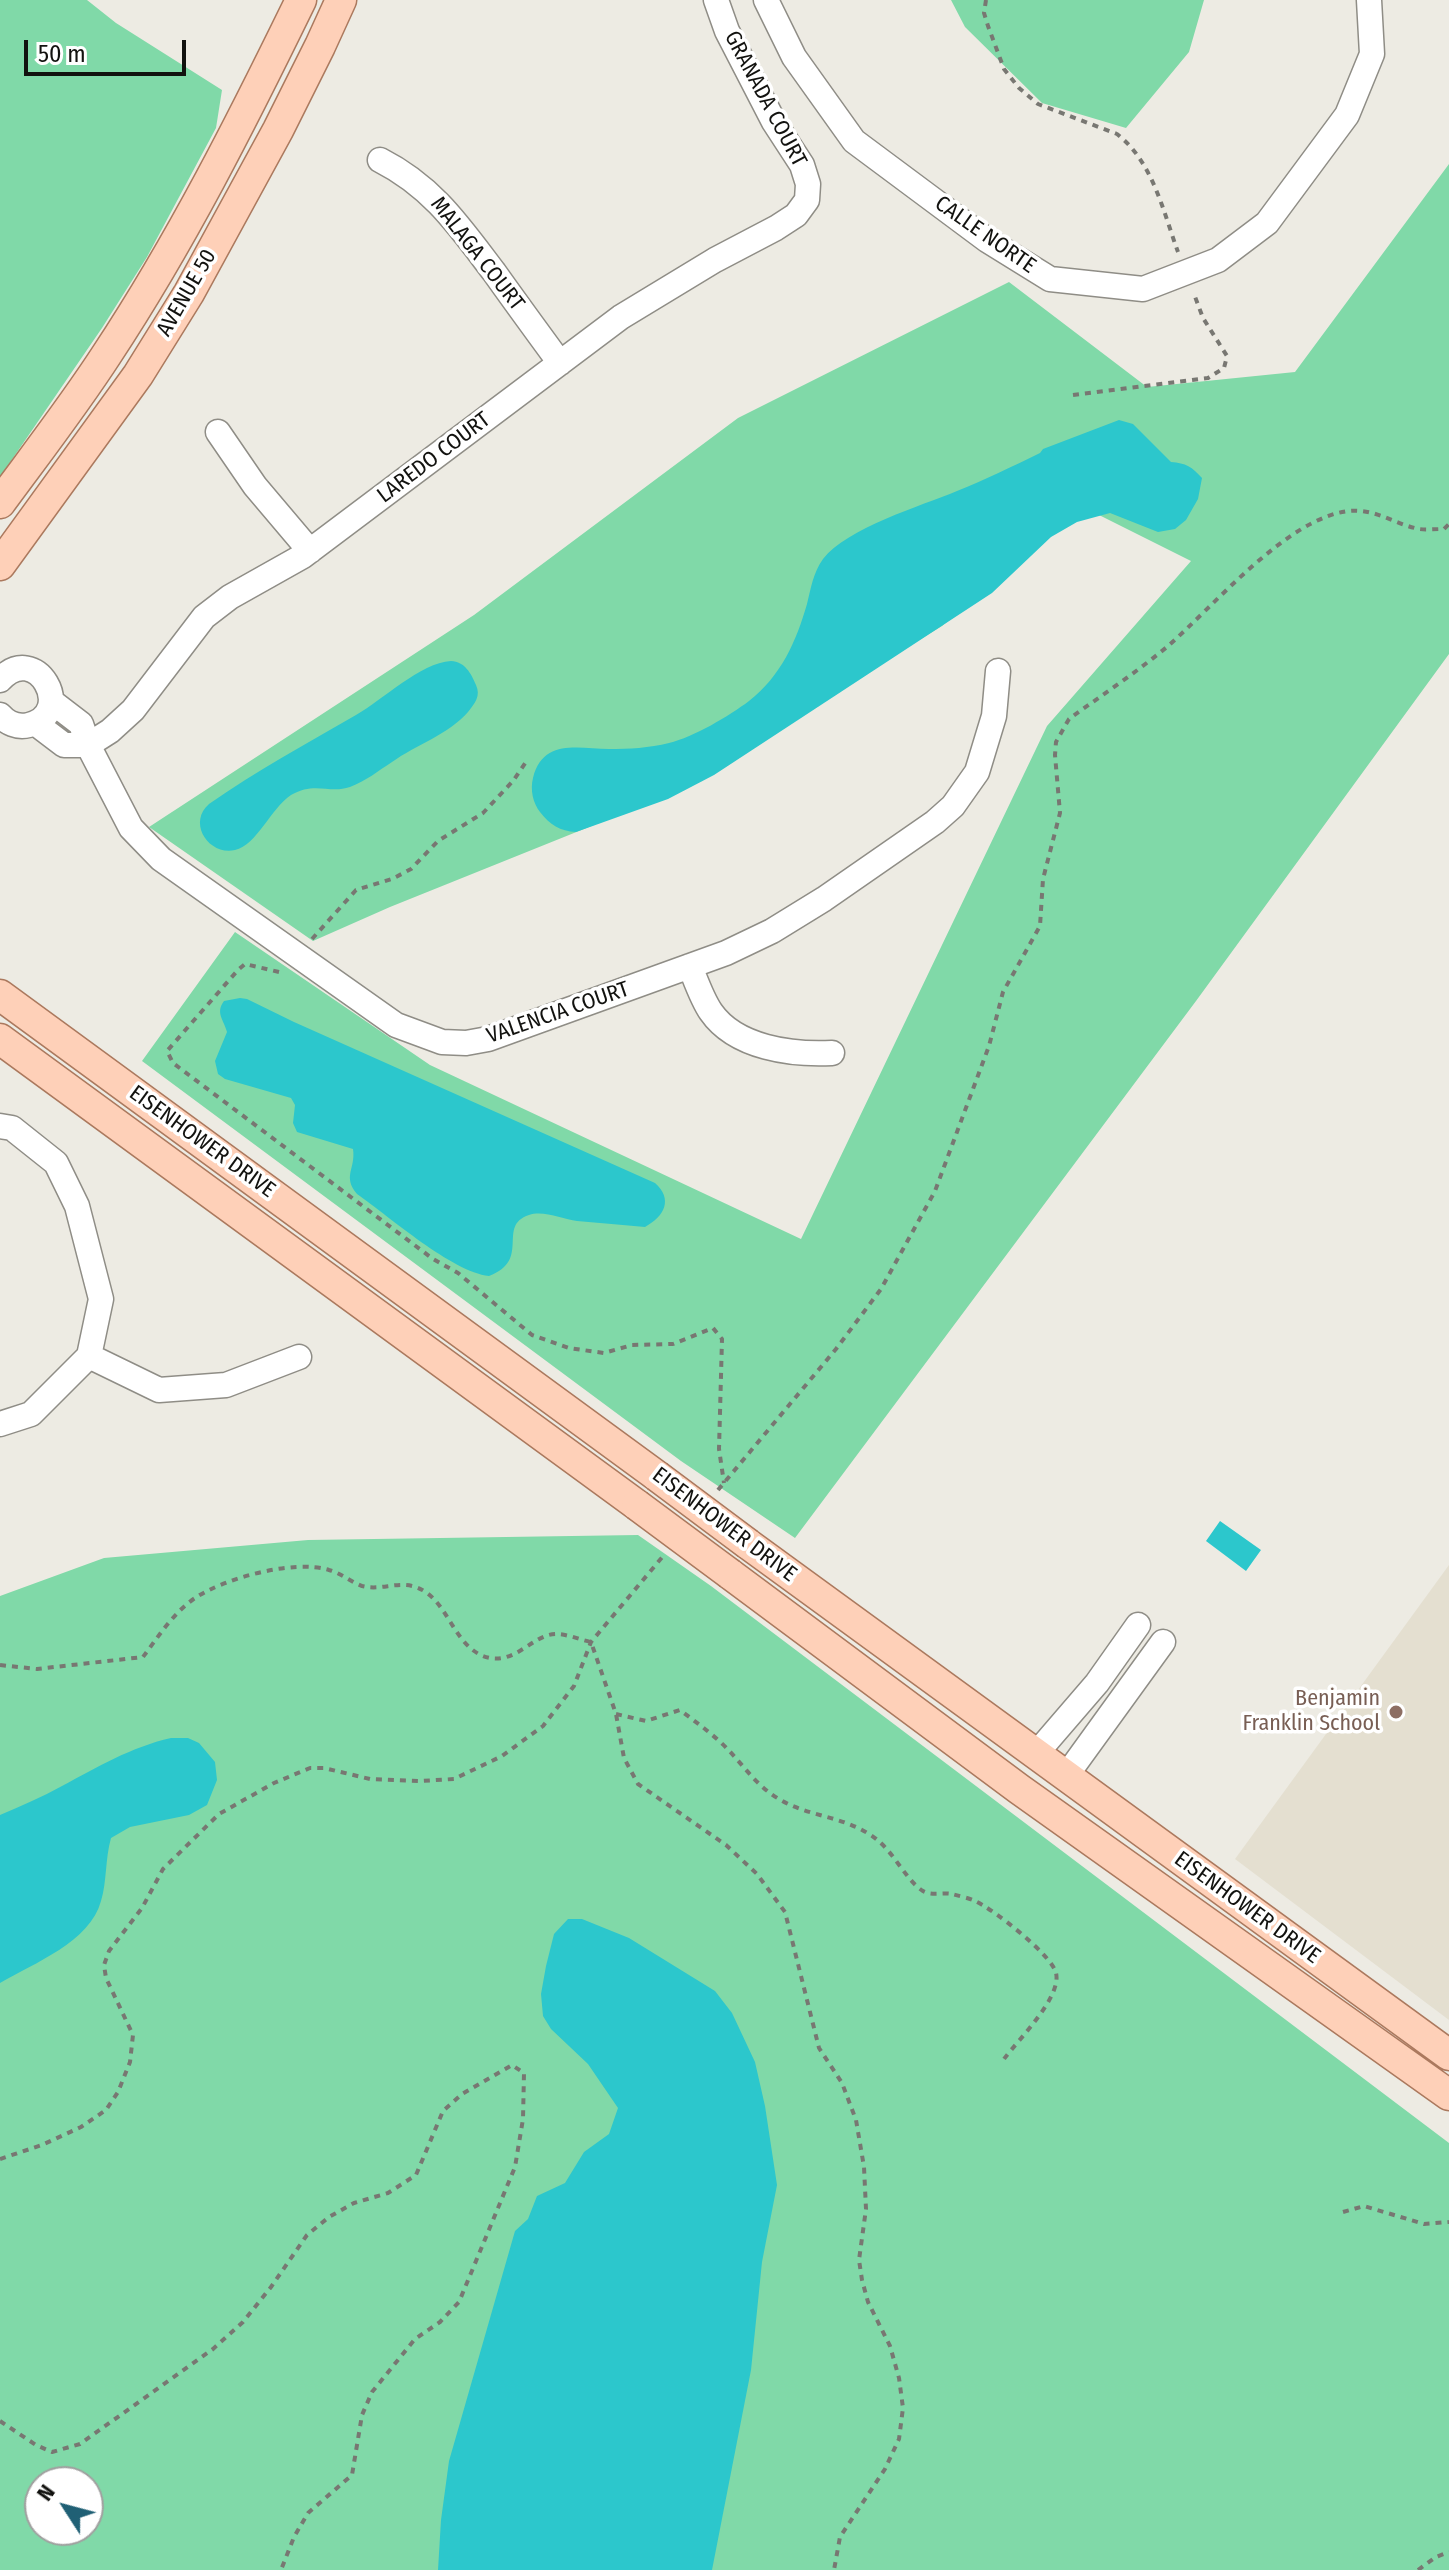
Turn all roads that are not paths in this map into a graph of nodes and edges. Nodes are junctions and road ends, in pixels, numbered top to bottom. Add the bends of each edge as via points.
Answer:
1 (301, 0) edge
2 (341, 0) edge
3 (716, 0) edge
4 (766, 0) edge
5 (1369, 0) edge
6 (380, 160) dead end
7 (807, 200) joint
8 (560, 363) junction
9 (218, 432) dead end
10 (0, 503) edge
11 (310, 551) junction
12 (0, 565) edge
13 (998, 671) dead end
14 (4, 672) edge
15 (51, 701) junction
16 (0, 715) edge
17 (35, 723) junction
18 (88, 745) junction
19 (690, 966) junction
20 (0, 995) edge
21 (0, 1039) edge
22 (832, 1053) dead end
23 (0, 1126) edge
24 (89, 1356) junction
25 (299, 1357) dead end
26 (0, 1424) edge
27 (1138, 1625) dead end
28 (1163, 1642) dead end
29 (1097, 1683) junction
30 (1120, 1701) junction
31 (929, 1722) junction
32 (1035, 1755) junction
33 (1066, 1776) junction
34 (1449, 2055) edge
35 (1446, 2090) edge

1 - 10 main road, AVENUE 50 via 158,272 107,355
2 - 12 main road, AVENUE 50 via 189,293 138,375
3 - 7 street, GRANADA COURT via 774,122 802,165
4 - 5 street, CALLE NORTE via 794,57 854,141 987,240 1050,279 1143,289 1218,260 1267,223 1347,115 1372,54
6 - 8 street, MALAGA COURT via 436,198
7 - 8 street, LAREDO COURT via 796,215 666,288
8 - 11 street, LAREDO COURT
9 - 11 street
11 - 18 street, LAREDO COURT via 204,617 133,710
13 - 19 street, VALENCIA COURT via 986,749 953,806 772,931
14 - 15 street, VALENCIA COURT via 38,673
15 - 17 street
15 - 18 street, VALENCIA COURT via 81,724
16 - 17 street via 12,724
17 - 18 street via 64,745
18 - 19 street, VALENCIA COURT via 131,828 161,859 396,1025 442,1042 488,1039
19 - 22 street via 710,1012 726,1028 781,1051
20 - 32 main road, EISENHOWER DRIVE, bridge
21 - 31 main road, EISENHOWER DRIVE, bridge
23 - 24 street via 12,1128 56,1163 77,1206 101,1299
24 - 25 street via 159,1390 226,1385
24 - 26 street via 31,1414
27 - 29 street
28 - 30 street
29 - 30 street
29 - 32 street
30 - 33 street
31 - 33 main road via 966,1727 1045,1783
31 - 35 main road, EISENHOWER DRIVE
32 - 33 main road, EISENHOWER DRIVE
33 - 34 main road, EISENHOWER DRIVE

